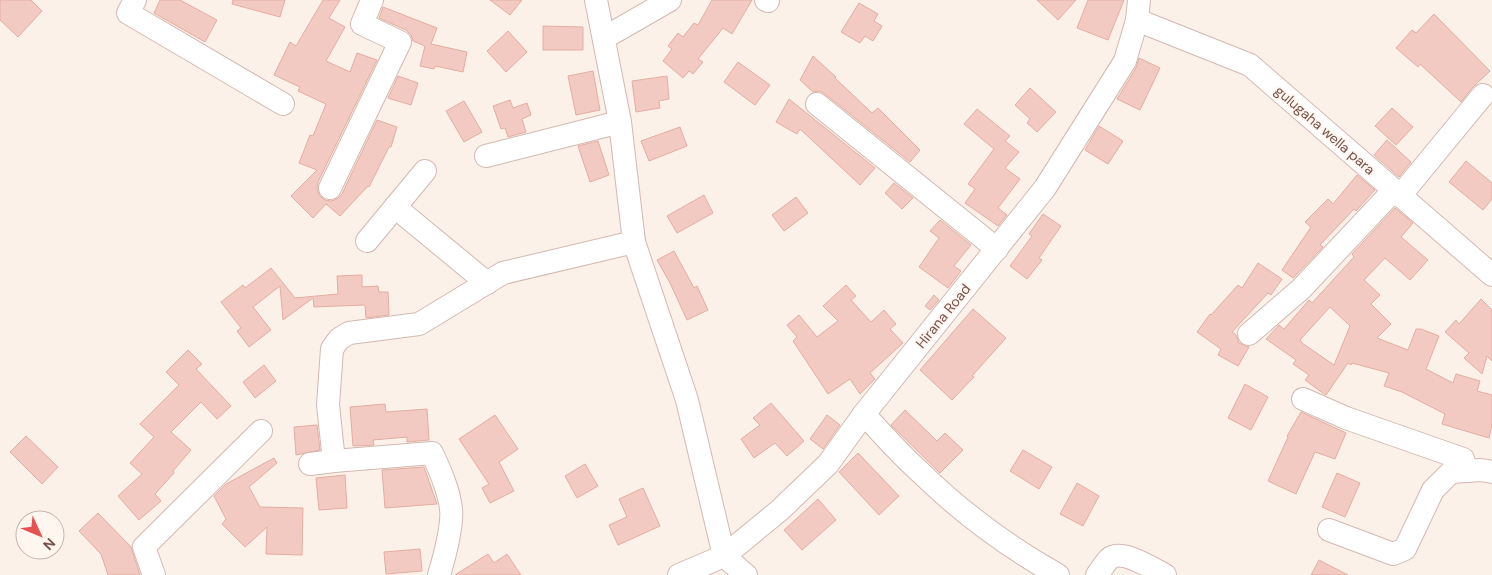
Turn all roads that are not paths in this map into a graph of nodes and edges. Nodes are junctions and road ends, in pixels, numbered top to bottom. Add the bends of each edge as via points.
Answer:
1 (135, 0) edge
2 (372, 0) edge
3 (596, 0) edge
4 (670, 0) edge
5 (1138, 10) edge
6 (604, 38) junction
7 (1482, 94) dead end
8 (283, 104) dead end
9 (817, 104) dead end
10 (620, 122) junction
11 (486, 156) dead end
12 (424, 171) dead end
13 (330, 188) dead end
14 (1397, 193) junction
15 (395, 207) junction
16 (367, 241) dead end
17 (634, 242) junction
18 (997, 249) junction
19 (1492, 276) edge
20 (487, 282) junction
21 (1249, 334) dead end
22 (1304, 399) dead end
23 (864, 414) junction
24 (261, 431) dead end
25 (334, 461) junction
26 (310, 464) dead end
27 (1467, 471) junction
28 (1492, 472) edge
29 (1329, 530) dead end
30 (724, 556) junction
31 (154, 575) edge
32 (439, 575) edge
33 (678, 575) edge
34 (746, 575) edge
35 (1058, 575) edge
36 (1097, 575) edge
37 (1165, 575) edge

1 - 8 street via 128,13
2 - 13 street via 362,24 400,42
3 - 6 street
4 - 6 street
5 - 14 street, gulugaha wella para via 1250,65
5 - 18 street, Hirana Road via 1125,61 1045,188
6 - 10 street
7 - 14 street
9 - 18 street
10 - 11 street
10 - 17 street
12 - 15 street
14 - 19 street, gulugaha wella para
14 - 21 street via 1301,289
15 - 16 street
15 - 20 street
17 - 20 street via 503,273
17 - 30 street via 687,400
18 - 23 street, Hirana Road
20 - 25 street via 419,324 349,333 339,339 332,349 328,405
22 - 27 street via 1346,418 1463,459
23 - 30 street, Hirana Road via 828,464 780,510
23 - 35 street via 920,473 982,526
24 - 31 street via 144,546
25 - 26 street
25 - 32 street via 432,453 441,471 451,510 446,554
27 - 28 street
27 - 29 street via 1451,472 1433,490 1405,549 1392,554
30 - 33 street, Hirana Road
30 - 34 street
36 - 37 street via 1110,558 1119,556 1128,557

